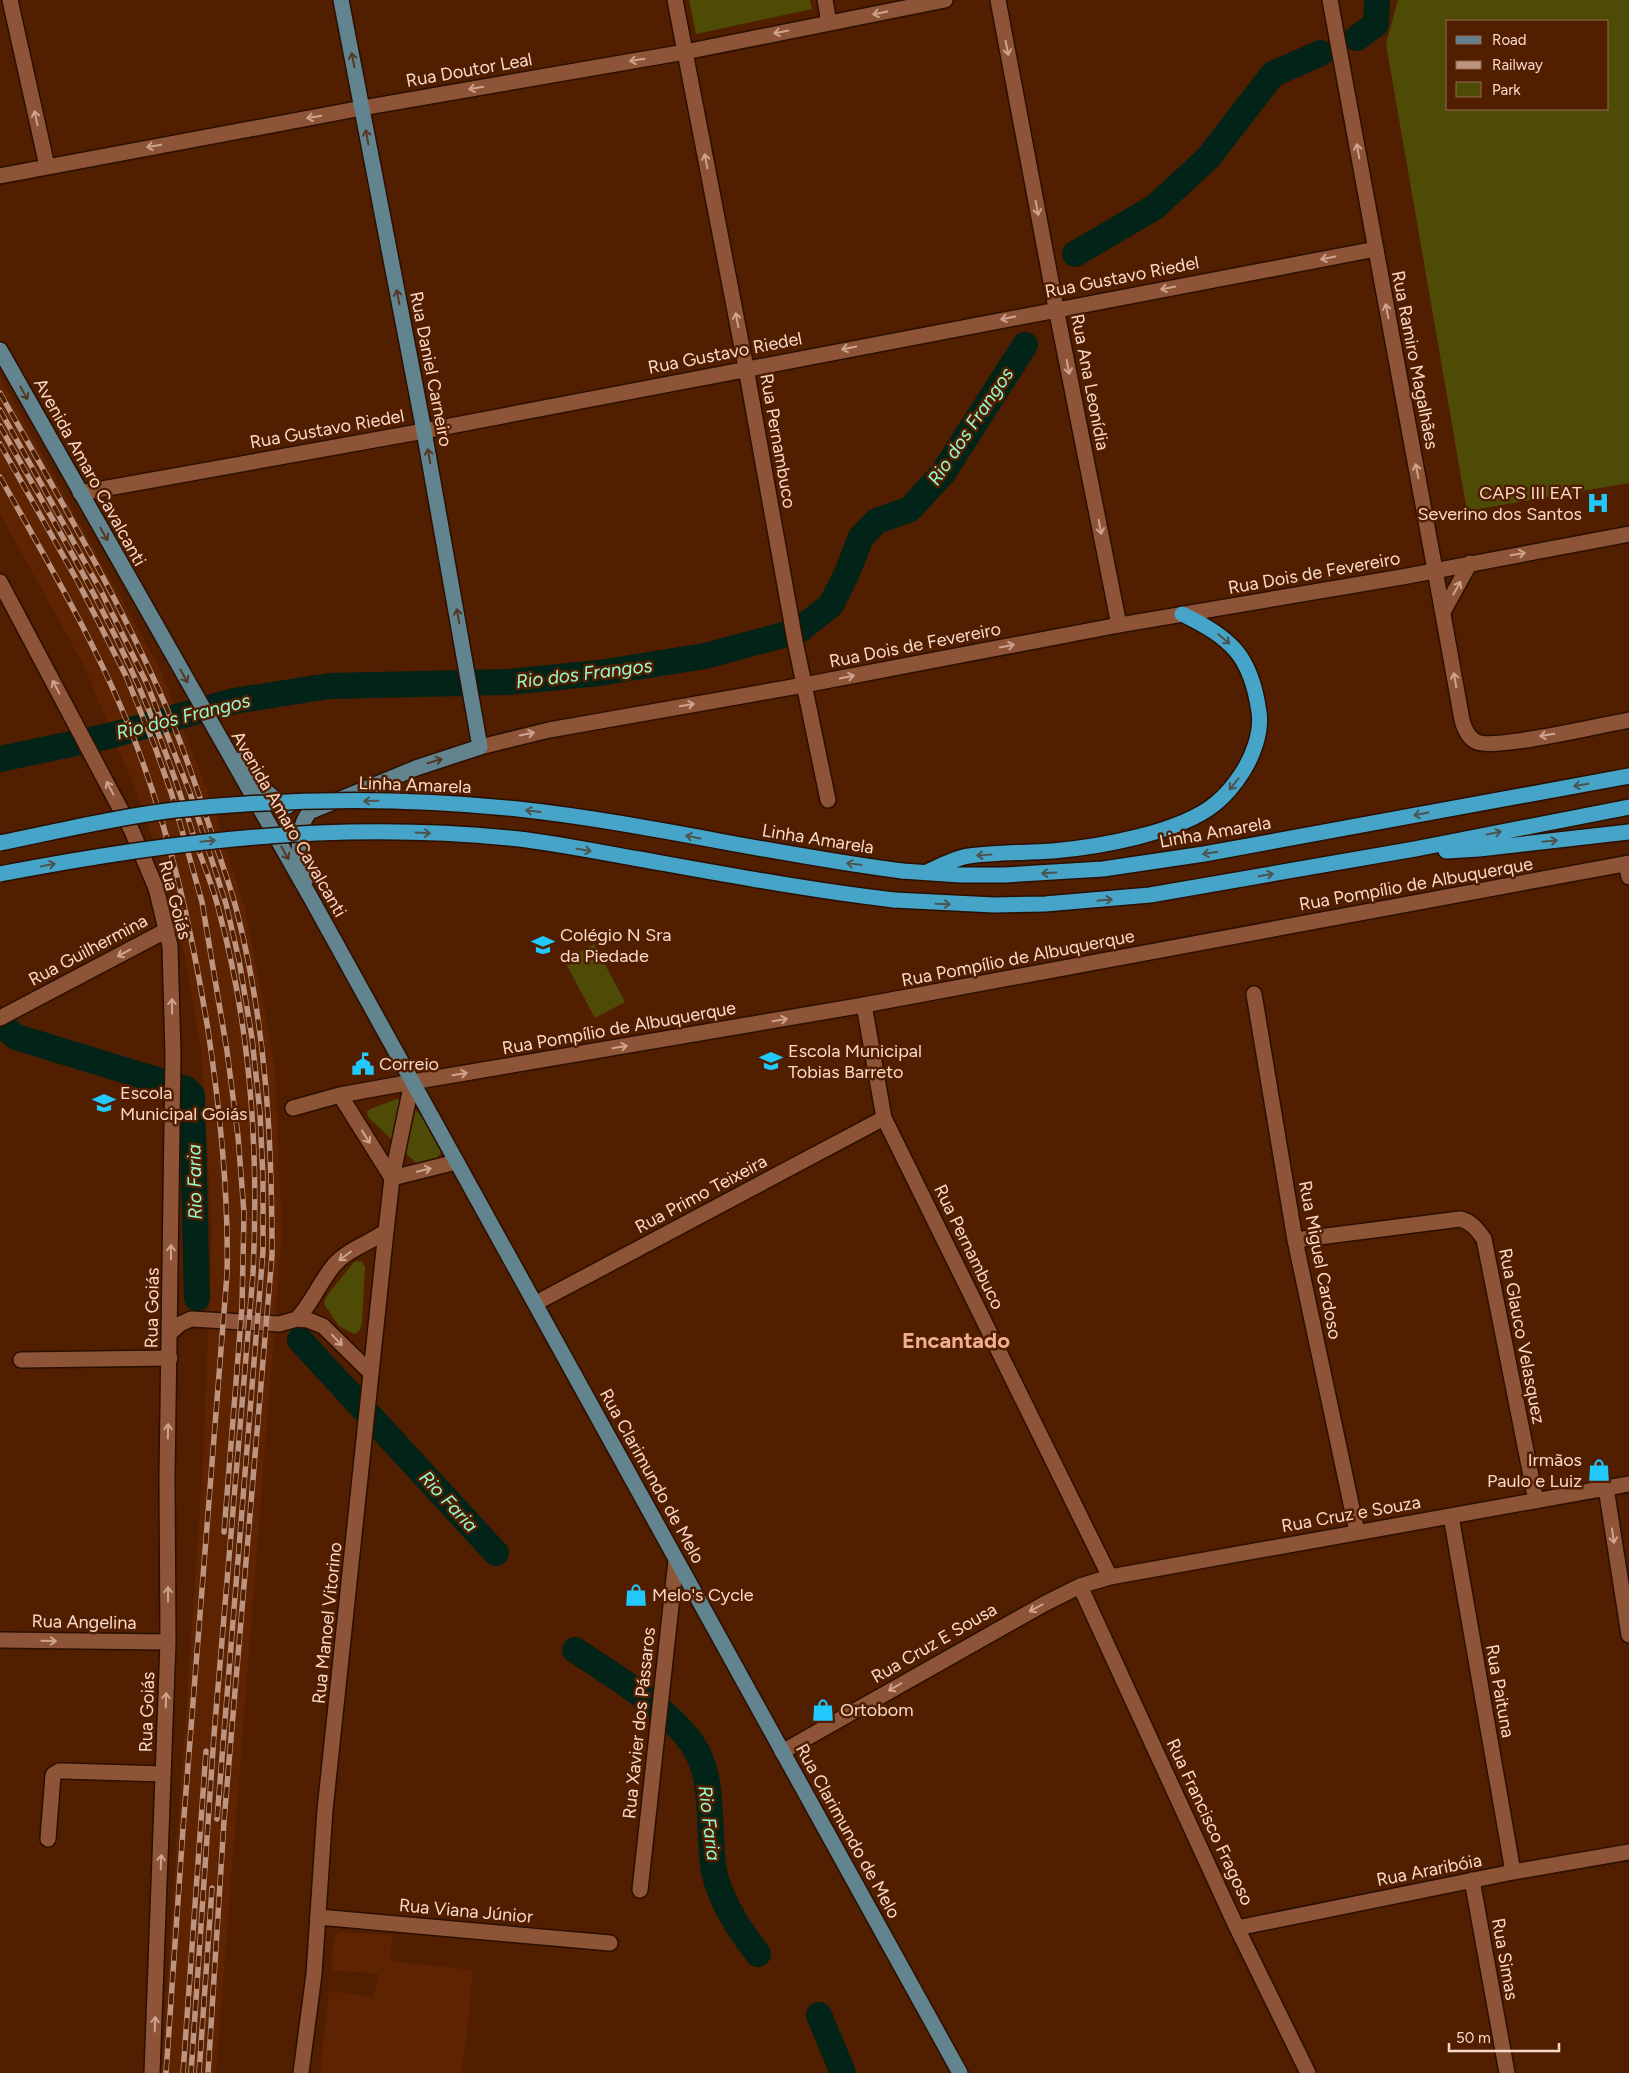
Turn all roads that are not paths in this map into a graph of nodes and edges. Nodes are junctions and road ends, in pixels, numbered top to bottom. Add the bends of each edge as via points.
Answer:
1 (10, 0) edge
2 (342, 0) edge
3 (675, 0) edge
4 (825, 0) edge
5 (944, 0) edge
6 (998, 0) edge
7 (1330, 0) edge
8 (829, 23) junction
9 (685, 52) junction
10 (362, 108) junction
11 (47, 166) junction
12 (0, 176) edge
13 (1376, 249) junction
14 (1056, 308) junction
15 (0, 350) edge
16 (746, 368) junction
17 (424, 431) junction
18 (80, 493) junction
19 (1629, 534) edge
20 (1470, 563) junction
21 (1435, 570) junction
22 (0, 582) edge
23 (1443, 612) junction
24 (1182, 614) junction
25 (1119, 624) junction
26 (804, 685) junction
27 (206, 716) junction
28 (1629, 720) edge
29 (480, 747) junction
30 (1629, 776) edge
31 (828, 800) dead end
32 (1629, 807) edge
33 (309, 812) junction
34 (1629, 832) edge
35 (0, 843) edge
36 (1415, 849) junction
37 (1628, 868) edge
38 (926, 872) junction
39 (0, 874) edge
40 (312, 900) junction
41 (167, 930) junction
42 (1254, 994) dead end
43 (864, 1005) junction
44 (0, 1018) edge
45 (412, 1082) junction
46 (340, 1095) junction
47 (294, 1108) dead end
48 (884, 1118) junction
49 (456, 1162) junction
50 (392, 1178) junction
51 (386, 1231) junction
52 (1295, 1240) junction
53 (170, 1301) junction
54 (536, 1303) junction
55 (191, 1319) junction
56 (297, 1319) junction
57 (170, 1332) junction
58 (170, 1358) junction
59 (21, 1360) dead end
60 (372, 1373) junction
61 (1629, 1484) edge
62 (1606, 1488) junction
63 (1536, 1501) junction
64 (1451, 1516) junction
65 (1357, 1532) junction
66 (676, 1560) junction
67 (1110, 1577) junction
68 (1080, 1586) junction
69 (1629, 1634) edge
70 (0, 1640) edge
71 (168, 1642) junction
72 (782, 1752) junction
73 (164, 1774) junction
74 (48, 1839) dead end
75 (1629, 1852) edge
76 (1513, 1872) junction
77 (1472, 1880) junction
78 (640, 1890) dead end
79 (318, 1917) junction
80 (1237, 1928) junction
81 (610, 1943) dead end
82 (152, 2073) edge
83 (301, 2073) edge
84 (960, 2073) edge
85 (1308, 2073) edge
86 (1507, 2073) edge

11 -> 1 street
10 -> 2 main road, Rua Daniel Carneiro
3 - 9 street, Rua Pernambuco
4 - 8 street
5 -> 8 street, Rua Doutor Leal
6 -> 14 street, Rua Ana Leonídia
13 -> 7 street, Rua Ramiro Magalhães
8 -> 9 street, Rua Doutor Leal
9 -> 10 street, Rua Doutor Leal
16 -> 9 street, Rua Pernambuco
10 -> 11 street, Rua Doutor Leal
17 -> 10 main road, Rua Daniel Carneiro
11 - 12 street, Rua Doutor Leal
13 -> 14 street, Rua Gustavo Riedel
21 -> 13 street, Rua Ramiro Magalhães
14 -> 16 street, Rua Gustavo Riedel
14 -> 25 street, Rua Ana Leonídia
15 -> 18 main road, Avenida Amaro Cavalcanti
16 - 17 street, Rua Gustavo Riedel
16 - 26 street, Rua Pernambuco
17 - 18 street, Rua Gustavo Riedel
29 -> 17 main road, Rua Daniel Carneiro
18 -> 27 main road, Avenida Amaro Cavalcanti
20 -> 19 street, Rua Dois de Fevereiro
20 - 21 street, Rua Dois de Fevereiro
23 -> 20 street
21 - 23 street, Rua Ramiro Magalhães
21 - 24 street, Rua Dois de Fevereiro
41 -> 22 street, Rua Goiás via 146,862 132,831
28 -> 23 street, Rua Ramiro Magalhães via 1492,744 1473,740 1464,728
24 - 25 street, Rua Dois de Fevereiro
24 -> 38 highway via 1225,638 1239,654 1256,688 1260,717 1256,743 1247,766 1234,785 1214,804 1192,818 1160,830 1121,840 1055,850 968,856
26 -> 25 street, Rua Dois de Fevereiro
29 -> 26 street, Rua Dois de Fevereiro via 549,730
26 - 31 street, Rua Pernambuco
27 - 33 main road via 264,790 282,803
27 -> 40 main road, Avenida Amaro Cavalcanti
33 -> 29 main road, Rua Dois de Fevereiro via 416,768
30 -> 38 highway, Linha Amarela via 1204,854 1103,869 1005,875
36 -> 32 highway
33 - 40 main road via 300,826 298,837 302,867
36 -> 34 highway via 1479,849
38 -> 35 highway, Linha Amarela, bridge via 774,852 571,816 398,801 253,804 174,811
39 -> 36 highway, bridge via 162,846 263,835 410,832 510,838 794,887 894,900 994,905 1101,900 1160,893
37 - 43 street, Rua Pompílio de Albuquerque
40 - 45 main road, Avenida Amaro Cavalcanti
41 -> 44 street, Rua Guilhermina
53 -> 41 street, Rua Goiás via 172,974
42 - 52 street, Rua Miguel Cardoso
45 -> 43 street, Rua Pompílio de Albuquerque
43 - 48 street, Rua Pernambuco
45 - 46 street, Rua Pompílio de Albuquerque
45 - 49 main road, Rua Clarimundo de Melo
45 - 50 street, Rua Manoel Vitorino
46 - 47 street, Rua Pompílio de Albuquerque
46 -> 50 street
48 - 54 street, Rua Primo Teixeira
48 - 67 street, Rua Pernambuco
50 -> 49 street
49 - 54 main road, Rua Clarimundo de Melo
50 - 51 street, Rua Manoel Vitorino
51 -> 56 street via 340,1260
51 - 60 street, Rua Manoel Vitorino
52 - 63 street, Rua Glauco Velasquez via 1468,1220 1484,1239
52 - 65 street, Rua Miguel Cardoso
53 - 55 street
53 - 57 street, Rua Goiás
54 - 66 main road, Rua Clarimundo de Melo
55 - 56 street via 279,1324
55 - 57 street
56 -> 60 street via 323,1326
57 - 58 street, Rua Goiás
58 - 59 street
71 -> 58 street, Rua Goiás
60 - 79 street, Rua Manoel Vitorino via 325,1810
61 - 62 street, Rua Cruz e Souza
62 - 63 street, Rua Cruz e Souza
62 -> 69 street
63 - 64 street, Rua Cruz e Souza
64 - 65 street, Rua Cruz e Souza
64 - 76 street, Rua Paituna
65 - 67 street, Rua Cruz e Souza
66 - 72 main road, Rua Clarimundo de Melo
66 - 78 street, Rua Xavier dos Pássaros
67 - 68 street, Rua Cruz e Souza
68 -> 72 street, Rua Cruz E Sousa via 993,1631
68 - 80 street, Rua Francisco Fragoso
70 -> 71 street, Rua Angelina
73 -> 71 street, Rua Goiás
72 - 84 main road, Rua Clarimundo de Melo
73 - 74 street via 56,1772 53,1775
82 -> 73 street, Rua Goiás
75 - 76 street, Rua Araribóia
76 - 77 street, Rua Araribóia
77 - 80 street, Rua Araribóia
77 - 86 street, Rua Simas
79 - 81 street, Rua Viana Júnior
79 - 83 street, Rua Manoel Vitorino
80 - 85 street, Rua Francisco Fragoso

